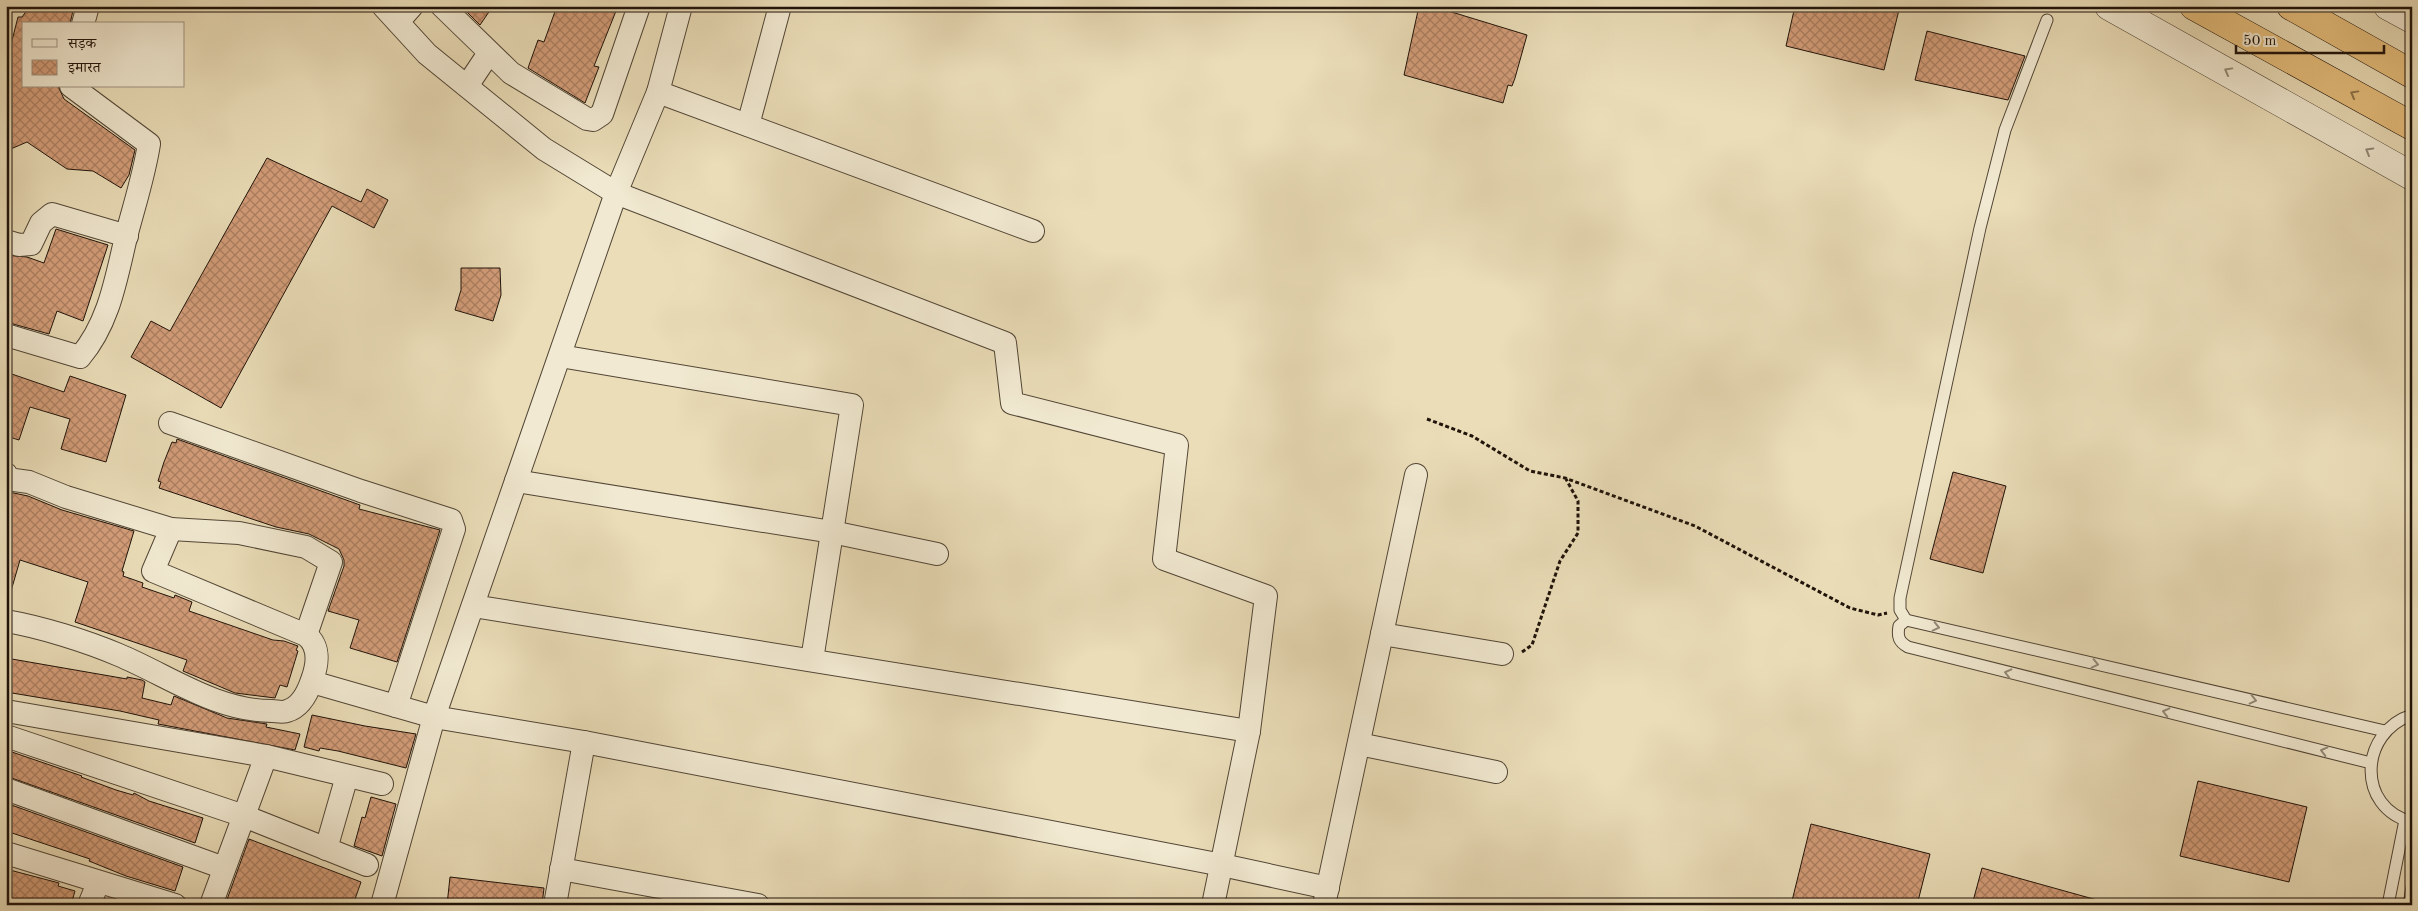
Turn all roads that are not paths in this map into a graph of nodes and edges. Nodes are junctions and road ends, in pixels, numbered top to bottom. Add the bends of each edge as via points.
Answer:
1 (88, 6) edge
2 (442, 6) edge
3 (639, 6) edge
4 (681, 6) edge
5 (780, 6) edge
6 (2109, 6) edge
7 (2194, 6) edge
8 (2291, 6) edge
9 (2388, 6) edge
10 (397, 12) edge
11 (2412, 19) edge
12 (2048, 20) dead end
13 (84, 22) edge
14 (489, 53) junction
15 (2412, 74) edge
16 (467, 86) junction
17 (74, 88) edge
18 (658, 92) junction
19 (748, 125) junction
20 (2412, 126) edge
21 (2412, 176) edge
22 (616, 193) junction
23 (1032, 232) dead end
24 (127, 236) junction
25 (6, 241) edge
26 (6, 335) edge
27 (560, 356) junction
28 (170, 422) dead end
29 (6, 474) edge
30 (1416, 475) dead end
31 (6, 479) edge
32 (516, 480) junction
33 (171, 529) junction
34 (832, 532) junction
35 (937, 554) dead end
36 (472, 606) junction
37 (1906, 620) junction
38 (6, 621) edge
39 (1382, 634) junction
40 (306, 635) junction
41 (1502, 654) road end
42 (812, 660) junction
43 (312, 682) junction
44 (396, 706) junction
45 (6, 711) edge
46 (2412, 715) edge
47 (434, 717) junction
48 (1249, 731) junction
49 (2385, 731) junction
50 (6, 736) edge
51 (584, 742) junction
52 (1359, 744) junction
53 (266, 756) junction
54 (2371, 763) junction
55 (1496, 772) dead end
56 (347, 776) junction
57 (382, 784) dead end
58 (6, 789) edge
59 (244, 816) junction
60 (2408, 821) edge
61 (326, 849) junction
62 (6, 853) edge
63 (367, 865) dead end
64 (1222, 865) junction
65 (224, 868) junction
66 (562, 869) junction
67 (98, 883) junction
68 (2412, 887) edge
69 (1326, 896) edge
70 (88, 905) edge
71 (175, 905) edge
72 (211, 905) edge
73 (382, 905) edge
74 (555, 905) edge
75 (758, 905) edge
76 (1213, 905) edge
77 (2388, 905) edge
78 (2409, 905) edge

1 - 13 street
2 - 14 street
3 - 14 street via 602,114 593,120 511,73
4 - 18 street
5 - 19 street
21 -> 6 street
20 -> 7 highway
8 - 15 highway
9 - 11 street
10 - 16 street via 427,54
12 - 37 lane via 2005,130 1980,228 1900,598 1900,610
14 - 16 street
16 - 22 street via 544,149
17 - 24 street via 149,144 145,174
18 - 19 street
18 - 22 street
19 - 23 street
22 - 27 street
22 - 48 street via 1005,343 1012,403 1177,445 1164,559 1266,596
24 - 25 street via 52,214 41,223 31,244
24 - 26 street via 102,323 93,342 80,357
27 - 32 street
27 - 34 street via 852,405
28 - 44 street via 451,520 453,533
29 - 31 street
30 - 39 street
31 - 33 street via 29,482 66,497
32 - 34 street
32 - 36 street
33 - 40 street via 153,571
33 - 40 street via 239,533 306,547 331,562
34 - 35 street
34 - 42 street
36 - 42 street
36 - 47 street
37 -> 49 lane
54 -> 37 lane via 1908,648 1898,635 1899,626
38 - 43 street via 27,624 119,655 211,699 250,711 287,712 302,701
39 - 41 street
39 - 52 street
40 - 43 street via 314,642 317,652
42 - 48 street
43 - 44 street
44 - 47 street
45 - 53 street
46 - 49 lane
47 - 51 street
47 - 73 street
48 - 64 street
49 - 54 lane via 2373,751
50 - 59 street
51 - 64 street
51 - 66 street
52 - 55 street
52 - 69 street
53 - 56 street
53 - 59 street
54 - 60 lane via 2379,798 2395,815
56 - 57 street
56 - 61 street
58 - 65 street
59 - 61 street
59 - 65 street
60 - 77 lane
61 - 63 street
62 - 67 street
64 - 69 street
64 - 76 street
65 - 72 street
66 - 74 street
66 - 75 street
67 - 70 street
67 - 71 street
68 - 78 lane

